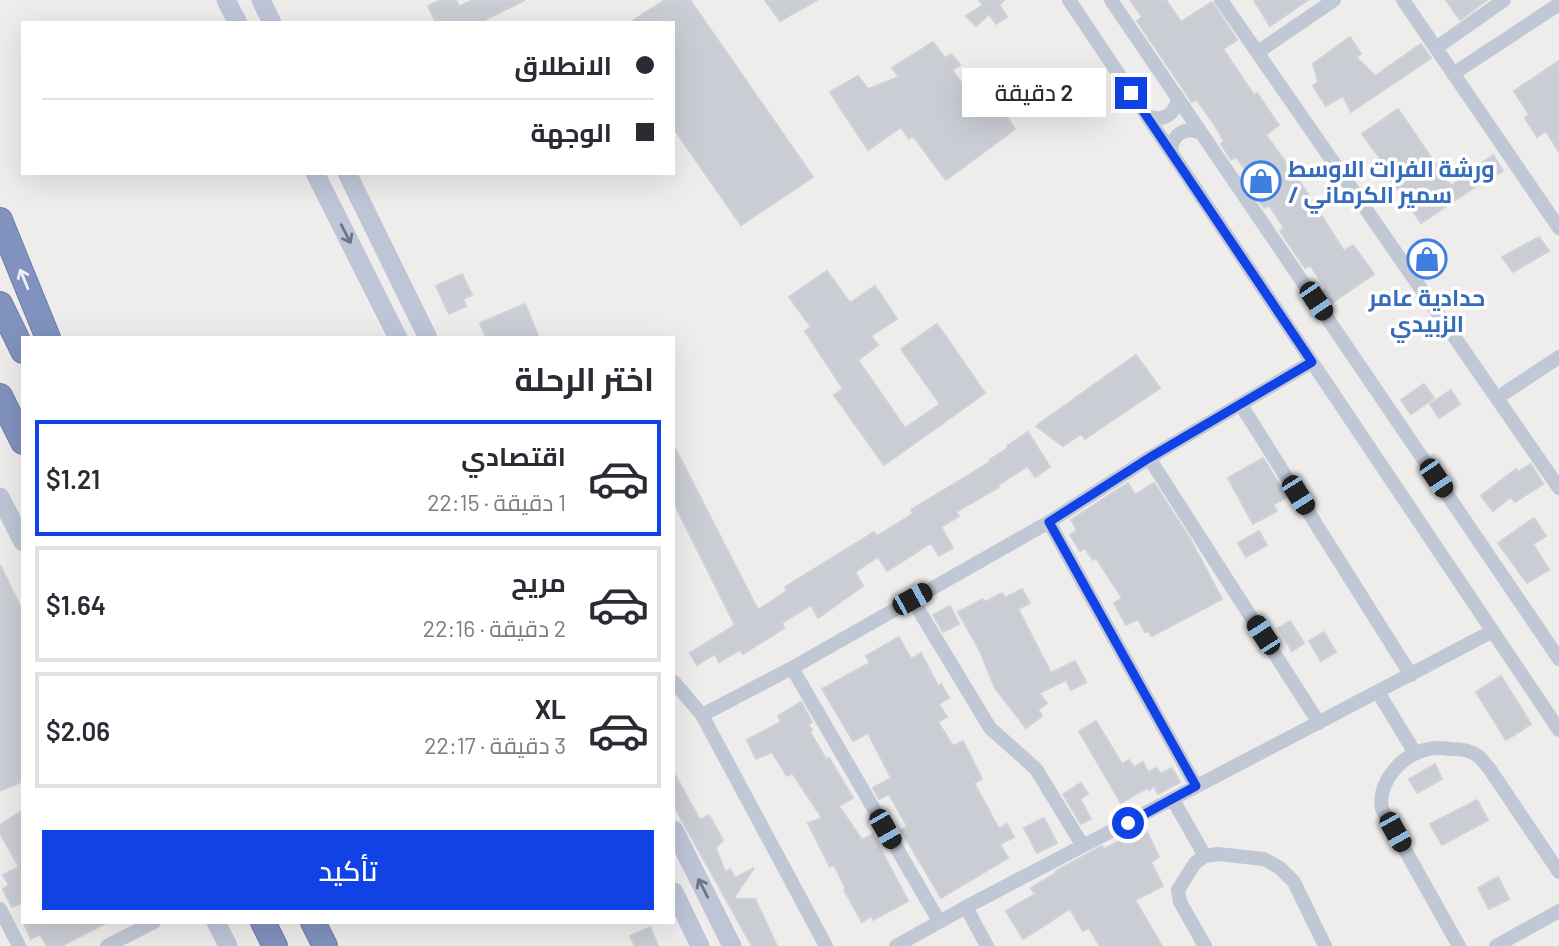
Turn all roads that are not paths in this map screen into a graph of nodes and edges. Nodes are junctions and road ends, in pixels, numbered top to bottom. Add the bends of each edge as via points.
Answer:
1 (226, 0) edge
2 (261, 0) edge
3 (1069, 0) edge
4 (1111, 0) edge
5 (1221, 0) edge
6 (1334, 0) edge
7 (1403, 0) edge
8 (1504, 0) edge
9 (1559, 4) edge
10 (237, 21) edge
11 (271, 21) edge
12 (1436, 48) junction
13 (1258, 52) junction
14 (1454, 74) junction
15 (1178, 98) junction
16 (1147, 116) junction
17 (1201, 133) junction
18 (1171, 151) junction
19 (316, 175) edge
20 (348, 175) edge
21 (0, 220) edge
22 (1559, 228) edge
23 (0, 304) edge
24 (47, 336) edge
25 (396, 336) edge
26 (427, 336) edge
27 (21, 347) edge
28 (1559, 357) edge
29 (1312, 362) junction
30 (0, 396) edge
31 (1497, 398) junction
32 (1241, 405) junction
33 (21, 438) edge
34 (1149, 458) junction
35 (1559, 488) edge
36 (0, 497) edge
37 (1049, 522) junction
38 (21, 538) edge
39 (912, 599) junction
40 (1493, 631) junction
41 (1559, 659) edge
42 (792, 668) junction
43 (1411, 676) junction
44 (675, 683) edge
45 (1378, 692) junction
46 (702, 715) junction
47 (1319, 723) junction
48 (1559, 730) edge
49 (1415, 753) junction
50 (1196, 786) junction
51 (1172, 800) junction
52 (675, 832) edge
53 (1083, 846) junction
54 (1205, 856) junction
55 (1559, 872) edge
56 (675, 894) edge
57 (966, 907) junction
58 (0, 909) edge
59 (1559, 911) edge
60 (939, 921) junction
61 (150, 924) edge
62 (217, 924) edge
63 (264, 924) edge
64 (314, 924) edge
65 (19, 946) edge
66 (107, 946) edge
67 (228, 946) edge
68 (275, 946) edge
69 (325, 946) edge
70 (700, 946) edge
71 (732, 946) edge
72 (826, 946) edge
73 (896, 946) edge
74 (987, 946) edge
75 (1206, 946) edge
76 (1325, 946) edge
77 (1459, 946) edge
78 (1496, 946) edge

1 - 10 street
2 - 11 street
3 - 16 street
4 - 15 street
5 - 13 street
6 - 13 street
7 - 12 street
8 - 12 street
9 - 14 street
12 - 14 street
13 - 31 street
14 - 22 street
15 - 16 street via 1168,116
15 - 17 street
16 - 18 street
17 - 18 street via 1191,129 1180,132
17 - 41 street
18 - 29 street
19 -> 25 street
20 - 26 street
24 -> 21 highway
23 - 27 highway
28 - 31 street
29 - 32 street
29 - 40 street
30 - 33 highway
31 - 35 street
32 - 34 street
32 - 43 street
34 - 37 street
34 - 47 street
36 - 38 street
37 - 39 street
37 - 50 street
39 - 42 street
39 - 53 street via 990,728 1036,769
40 - 43 street
40 - 48 street
42 - 46 street
42 - 60 street
43 - 45 street
44 - 46 street
45 - 47 street
45 - 49 street
46 - 72 street
47 - 50 street
49 - 55 street via 1431,748 1476,754
49 - 77 street via 1398,765 1384,786 1382,809
50 - 51 street
51 - 53 street
51 - 54 street
71 -> 52 street
53 - 57 street
54 - 75 street via 1178,890 1180,902
54 - 76 street via 1264,859 1280,868 1294,882
56 - 70 street
57 - 60 street
57 - 74 street
58 - 65 street
59 - 78 street
60 - 73 street
61 - 66 street
62 - 67 street
63 - 68 highway
64 - 69 highway

